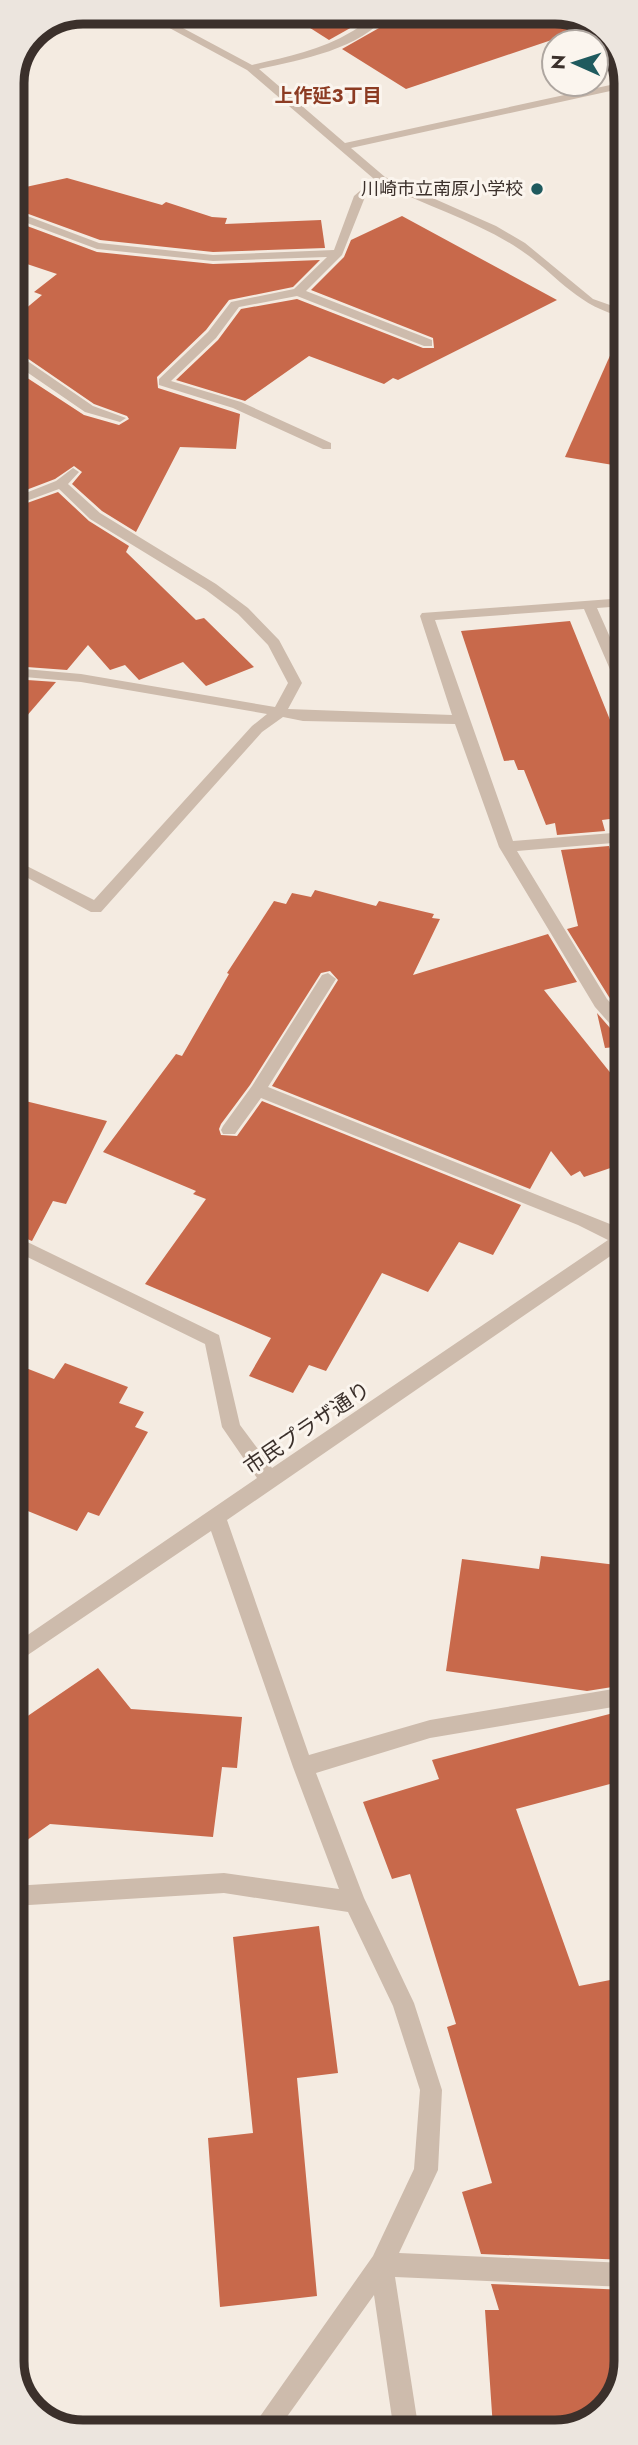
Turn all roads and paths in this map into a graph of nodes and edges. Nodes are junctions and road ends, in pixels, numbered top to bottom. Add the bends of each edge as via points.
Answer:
1 (168, 24) edge
2 (369, 25) edge
3 (251, 68) junction
4 (614, 87) edge
5 (344, 146) junction
6 (381, 179) junction
7 (24, 218) edge
8 (338, 253) junction
9 (298, 292) junction
10 (614, 310) edge
11 (428, 343) dead end
12 (24, 364) edge
13 (120, 418) dead end
14 (327, 446) dead end
15 (73, 472) dead end
16 (61, 484) junction
17 (24, 498) edge
18 (614, 603) edge
19 (589, 606) junction
20 (614, 663) edge
21 (24, 673) edge
22 (279, 713) junction
23 (461, 720) junction
24 (614, 838) edge
25 (507, 846) junction
26 (24, 870) edge
27 (328, 979) dead end
28 (614, 1018) edge
29 (258, 1090) junction
30 (229, 1130) dead end
31 (614, 1234) edge
32 (614, 1245) edge
33 (24, 1247) edge
34 (271, 1481) junction
35 (216, 1517) junction
36 (24, 1648) edge
37 (614, 1698) edge
38 (303, 1767) junction
39 (24, 1895) edge
40 (355, 1902) junction
41 (381, 2264) junction
42 (614, 2274) edge
43 (270, 2420) edge
44 (405, 2420) edge

1 - 3 street
2 - 3 street via 317,54
3 - 5 street
4 - 5 street
5 - 6 street
6 - 8 street via 360,196
6 - 10 street via 492,228 521,245 589,301
7 - 8 street via 97,246 213,258
8 - 9 street
9 - 11 street
9 - 14 street via 235,304 212,335 163,382 237,405
12 - 13 street via 89,409
15 - 16 street
16 - 17 street
16 - 22 street via 95,516 211,587 274,643 295,683
18 - 19 street
19 - 20 street
19 - 23 street via 427,616
21 - 22 street via 81,678
22 - 23 street
22 - 26 street via 257,729 96,908
23 - 25 street
24 - 25 street
25 - 28 street
27 - 29 street
29 - 30 street
29 - 31 street
32 - 34 street, 市民プラザ通り
33 - 34 street via 213,1340 231,1427
34 - 35 street, 市民プラザ通り
35 - 36 street, 市民プラザ通り
35 - 38 street
37 - 38 street via 430,1729
38 - 40 street
39 - 40 street via 224,1883
40 - 41 street via 403,2003 431,2090 426,2170
41 - 42 street
41 - 43 street
41 - 44 street

